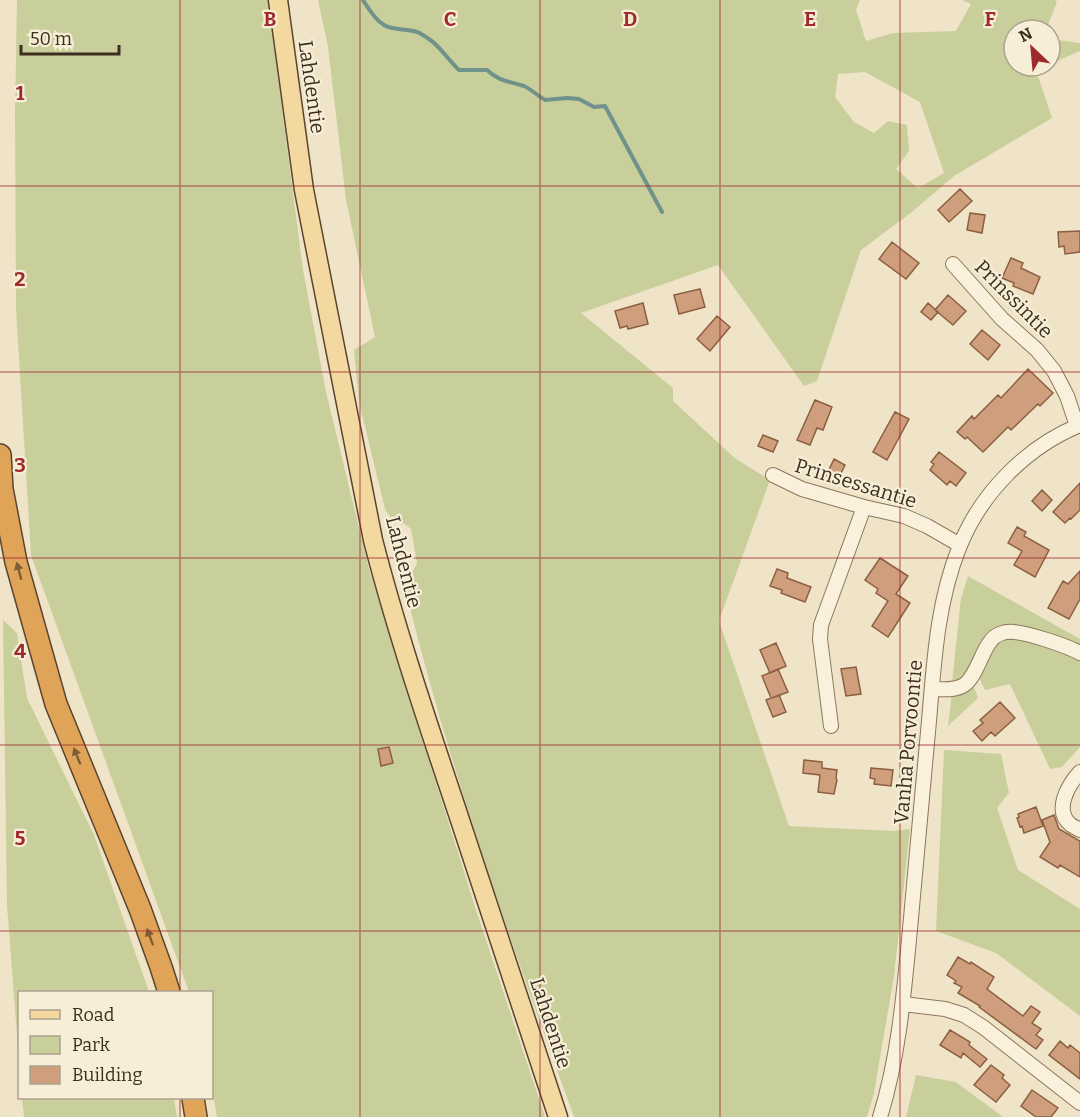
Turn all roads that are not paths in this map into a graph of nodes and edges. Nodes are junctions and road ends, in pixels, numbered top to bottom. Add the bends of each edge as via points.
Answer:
1 (278, 0) edge
2 (952, 264) dead end
3 (1079, 425) edge
4 (0, 455) edge
5 (772, 475) dead end
6 (864, 507) junction
7 (960, 545) junction
8 (1080, 653) edge
9 (932, 689) junction
10 (831, 726) dead end
11 (1080, 772) edge
12 (1080, 830) edge
13 (168, 991) edge
14 (903, 1004) junction
15 (193, 1099) edge
16 (1080, 1103) edge
17 (196, 1117) edge
18 (558, 1117) edge
19 (880, 1117) edge

1 - 18 main road, Lahdentie via 304,190 390,606
2 - 3 street, Prinssintie via 1054,371
3 - 7 street, Vanha Porvoontie via 1055,437 1012,469 975,516
13 -> 4 highway via 140,909 56,704 16,562
5 - 6 street, Prinsessantie via 802,489
6 - 7 street, Prinsessantie via 904,516
6 - 10 street via 821,625
7 - 9 street, Vanha Porvoontie via 940,611
8 - 9 street via 1007,632 989,642 965,684
9 - 14 street, Vanha Porvoontie
11 - 12 street via 1063,800 1065,817
14 - 16 street via 964,1015
14 - 19 street, Vanha Porvoontie
15 - 17 highway

